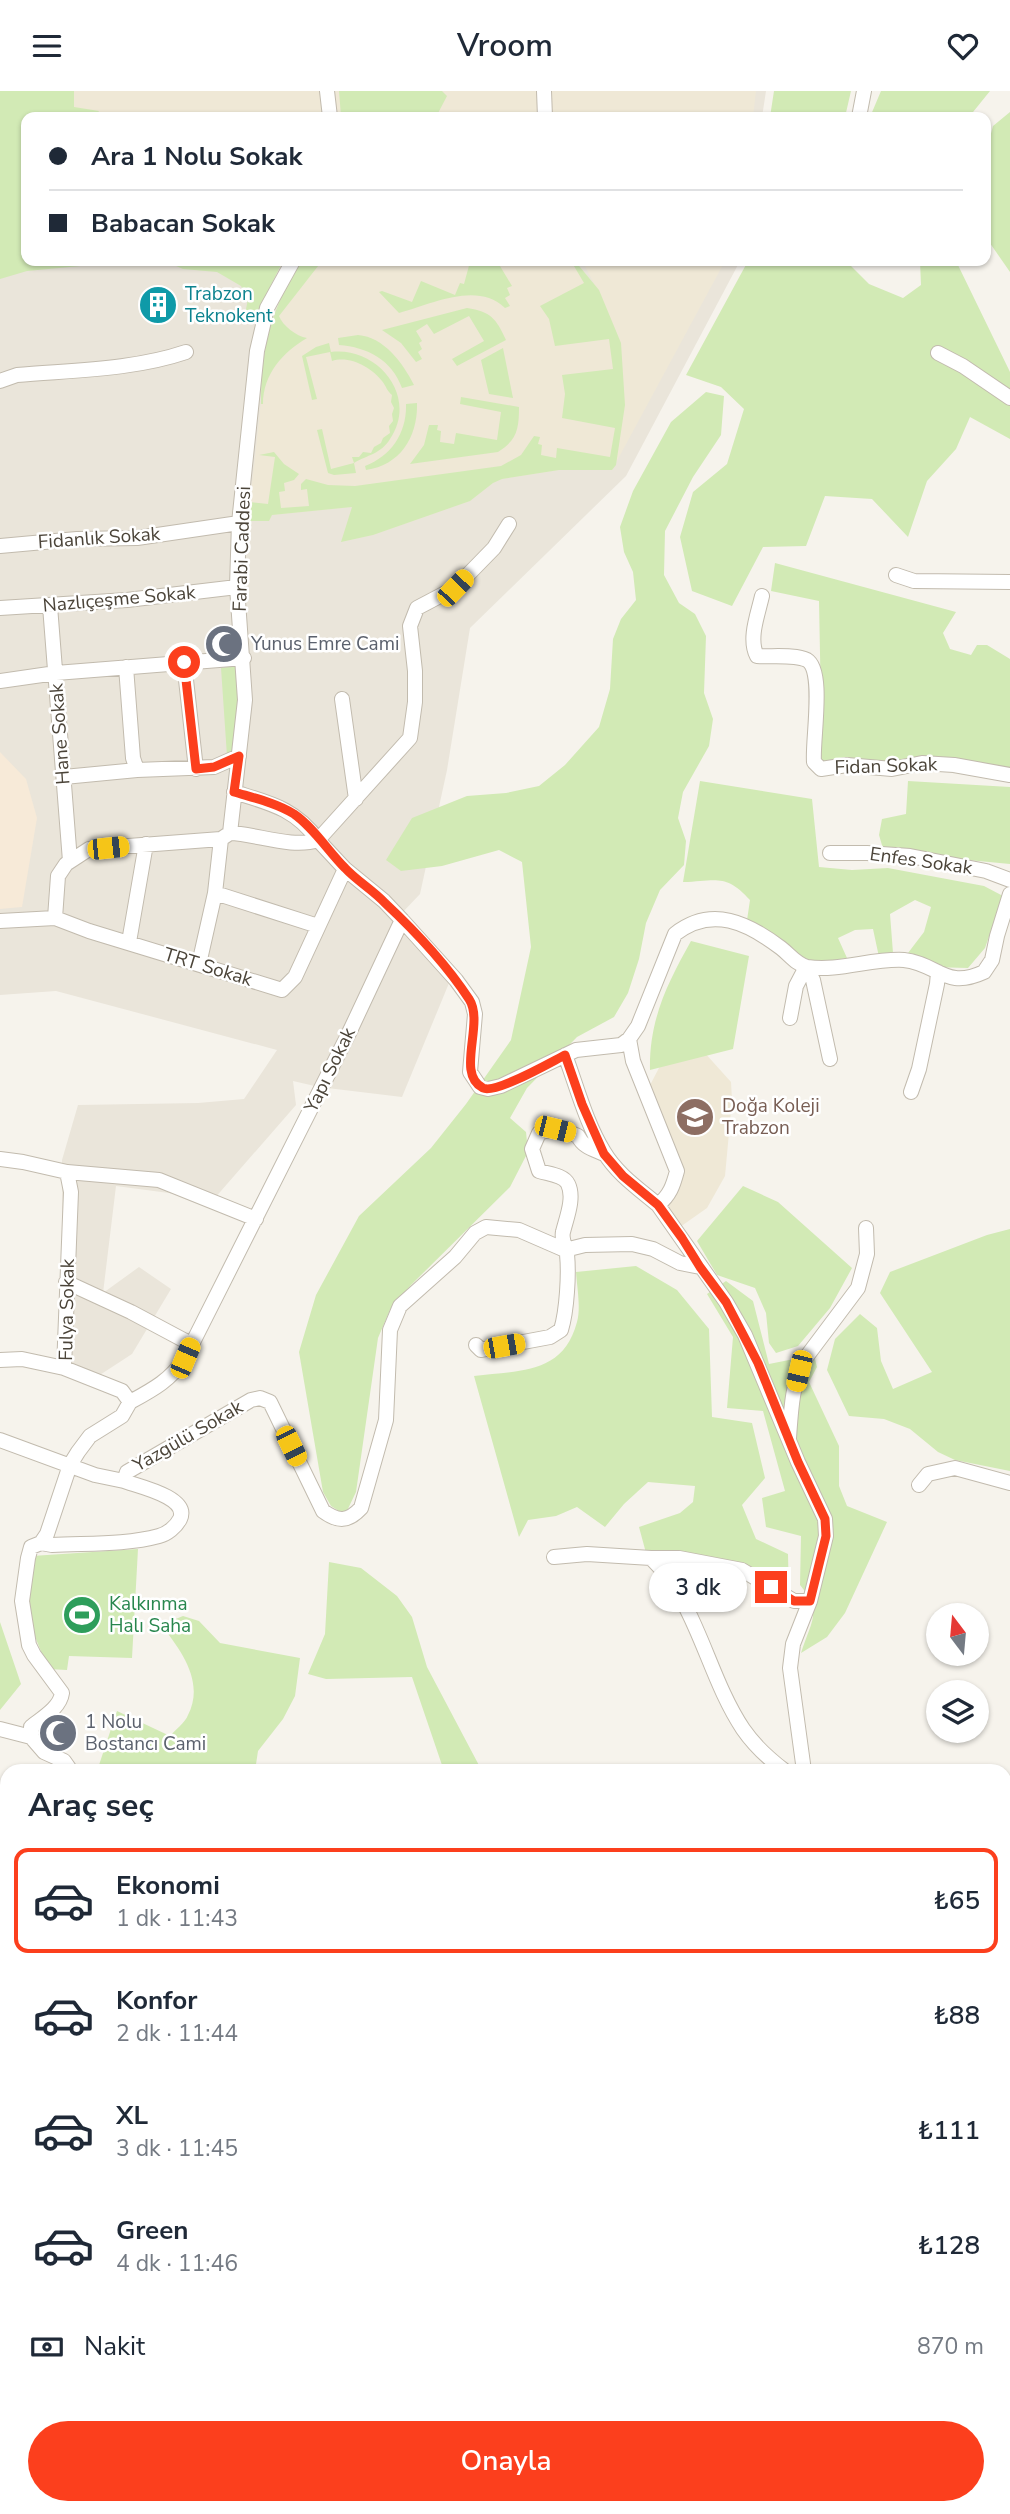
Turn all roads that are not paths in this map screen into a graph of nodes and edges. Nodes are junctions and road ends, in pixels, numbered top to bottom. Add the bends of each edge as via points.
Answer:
1 (327, 91) edge
2 (544, 91) edge
3 (864, 91) edge
4 (329, 112) edge
5 (545, 112) edge
6 (860, 112) edge
7 (290, 266) edge
8 (186, 352) dead end
9 (939, 353) dead end
10 (0, 381) edge
11 (1010, 398) edge
12 (240, 523) junction
13 (509, 524) dead end
14 (0, 546) edge
15 (896, 575) dead end
16 (1010, 582) edge
17 (237, 587) junction
18 (762, 596) dead end
19 (50, 606) junction
20 (0, 608) edge
21 (244, 658) junction
22 (184, 662) junction
23 (125, 667) junction
24 (56, 673) junction
25 (0, 681) edge
26 (342, 699) dead end
27 (239, 756) junction
28 (196, 769) junction
29 (137, 770) junction
30 (1010, 775) edge
31 (64, 778) junction
32 (234, 792) junction
33 (356, 799) junction
34 (225, 836) junction
35 (318, 839) junction
36 (146, 844) junction
37 (830, 853) dead end
38 (70, 861) junction
39 (345, 869) junction
40 (1010, 880) edge
41 (215, 893) junction
42 (1010, 894) edge
43 (55, 918) junction
44 (402, 920) junction
45 (0, 922) edge
46 (318, 926) junction
47 (129, 942) junction
48 (199, 964) junction
49 (806, 967) junction
50 (938, 972) junction
51 (790, 1018) dead end
52 (629, 1039) junction
53 (565, 1055) junction
54 (830, 1059) dead end
55 (911, 1092) dead end
56 (604, 1154) junction
57 (0, 1159) edge
58 (67, 1172) junction
59 (658, 1205) junction
60 (256, 1219) junction
61 (866, 1228) dead end
62 (565, 1250) junction
63 (700, 1267) junction
64 (66, 1282) junction
65 (191, 1344) junction
66 (476, 1345) dead end
67 (0, 1360) edge
68 (64, 1368) junction
69 (130, 1402) junction
70 (0, 1440) edge
71 (789, 1440) junction
72 (70, 1465) junction
73 (124, 1481) junction
74 (1010, 1483) edge
75 (919, 1485) dead end
76 (41, 1543) junction
77 (554, 1557) dead end
78 (651, 1558) junction
79 (810, 1601) junction
80 (0, 1729) edge
81 (31, 1737) junction
82 (66, 1764) edge
83 (775, 1764) edge
84 (803, 1764) edge

1 - 4 street
2 - 5 street
3 - 6 street
7 - 12 street, Farabi Caddesi via 261,325
8 - 10 street via 150,362 17,375
9 - 11 street
12 - 14 street, Fidanlık Sokak via 137,538
12 - 17 street, Farabi Caddesi
13 - 33 street via 494,548 455,588 417,608 410,626 415,702 410,738
15 - 16 street via 914,581
17 - 19 street, Nazlıçeşme Sokak
17 - 21 street, Farabi Caddesi
18 - 30 street, Fidan Sokak via 756,624 757,656 802,658 815,671 814,762 821,769 847,765 892,769 922,763
19 - 20 street, Nazlıçeşme Sokak
19 - 24 street, Hane Sokak
21 - 22 street
21 - 27 street, Farabi Caddesi
22 - 23 street
22 - 28 street
23 - 24 street
23 - 29 street via 132,758
24 - 25 street
24 - 31 street, Hane Sokak
26 - 33 street
27 - 28 street
27 - 32 street, Farabi Caddesi
28 - 29 street
29 - 31 street
31 - 38 street, Hane Sokak
32 - 34 street, Farabi Caddesi
32 - 35 street via 293,814
33 - 35 street
34 - 35 street
34 - 36 street
34 - 41 street, Farabi Caddesi
35 - 39 street
36 - 38 street via 89,849
36 - 47 street
37 - 40 street, Enfes Sokak via 910,856
38 - 43 street via 58,876
39 - 44 street
39 - 46 street, TRT Sokak
41 - 46 street
41 - 48 street, Farabi Caddesi
42 - 50 street via 985,972 962,980
43 - 45 street, TRT Sokak
43 - 47 street, TRT Sokak
44 - 53 street via 471,1002 475,1014 470,1072 480,1087 501,1086
44 - 60 street, Yapı Sokak
46 - 48 street, TRT Sokak via 295,977 282,990
47 - 48 street, TRT Sokak
49 - 50 street via 900,960
49 - 51 street via 796,986
49 - 52 street via 738,923 718,918 686,925 675,934
49 - 54 street
50 - 55 street
52 - 53 street via 621,1045
52 - 59 street via 633,1061 677,1171 667,1197
53 - 56 street
56 - 59 street
56 - 62 street via 588,1148 578,1136 555,1129 539,1133 534,1140 533,1158 539,1171 568,1183 562,1233
57 - 58 street
58 - 60 street via 159,1180
58 - 64 street, Fulya Sokak via 71,1192
59 - 63 street
60 - 65 street, Yapı Sokak
61 - 71 street via 867,1254 858,1287 799,1371
62 - 63 street via 632,1244
62 - 66 street via 561,1330 550,1337 481,1350
62 - 73 street, Yazgülü Sokak via 519,1230 486,1227 400,1306 390,1330 386,1420 360,1508 353,1517 332,1518 323,1511 270,1402 260,1398 127,1472
63 - 71 street via 745,1335
64 - 65 street
64 - 68 street, Fulya Sokak
65 - 69 street, Yapı Sokak via 170,1377
67 - 68 street via 22,1359
68 - 69 street, Fulya Sokak via 122,1391
69 - 72 street via 122,1416 90,1436
70 - 72 street
71 - 79 street via 825,1519 826,1536
72 - 73 street
72 - 76 street
73 - 76 street, Yazgülü Sokak via 171,1499 179,1507 179,1522 163,1535 146,1539
74 - 75 street via 955,1468 928,1473
76 - 81 street via 29,1551 23,1609 29,1645 62,1693 57,1705 31,1727
77 - 78 street
78 - 79 street via 679,1558 742,1570 794,1601
78 - 83 street via 673,1584 743,1729
79 - 84 street via 793,1644 790,1668
80 - 81 street
81 - 82 street via 44,1752

